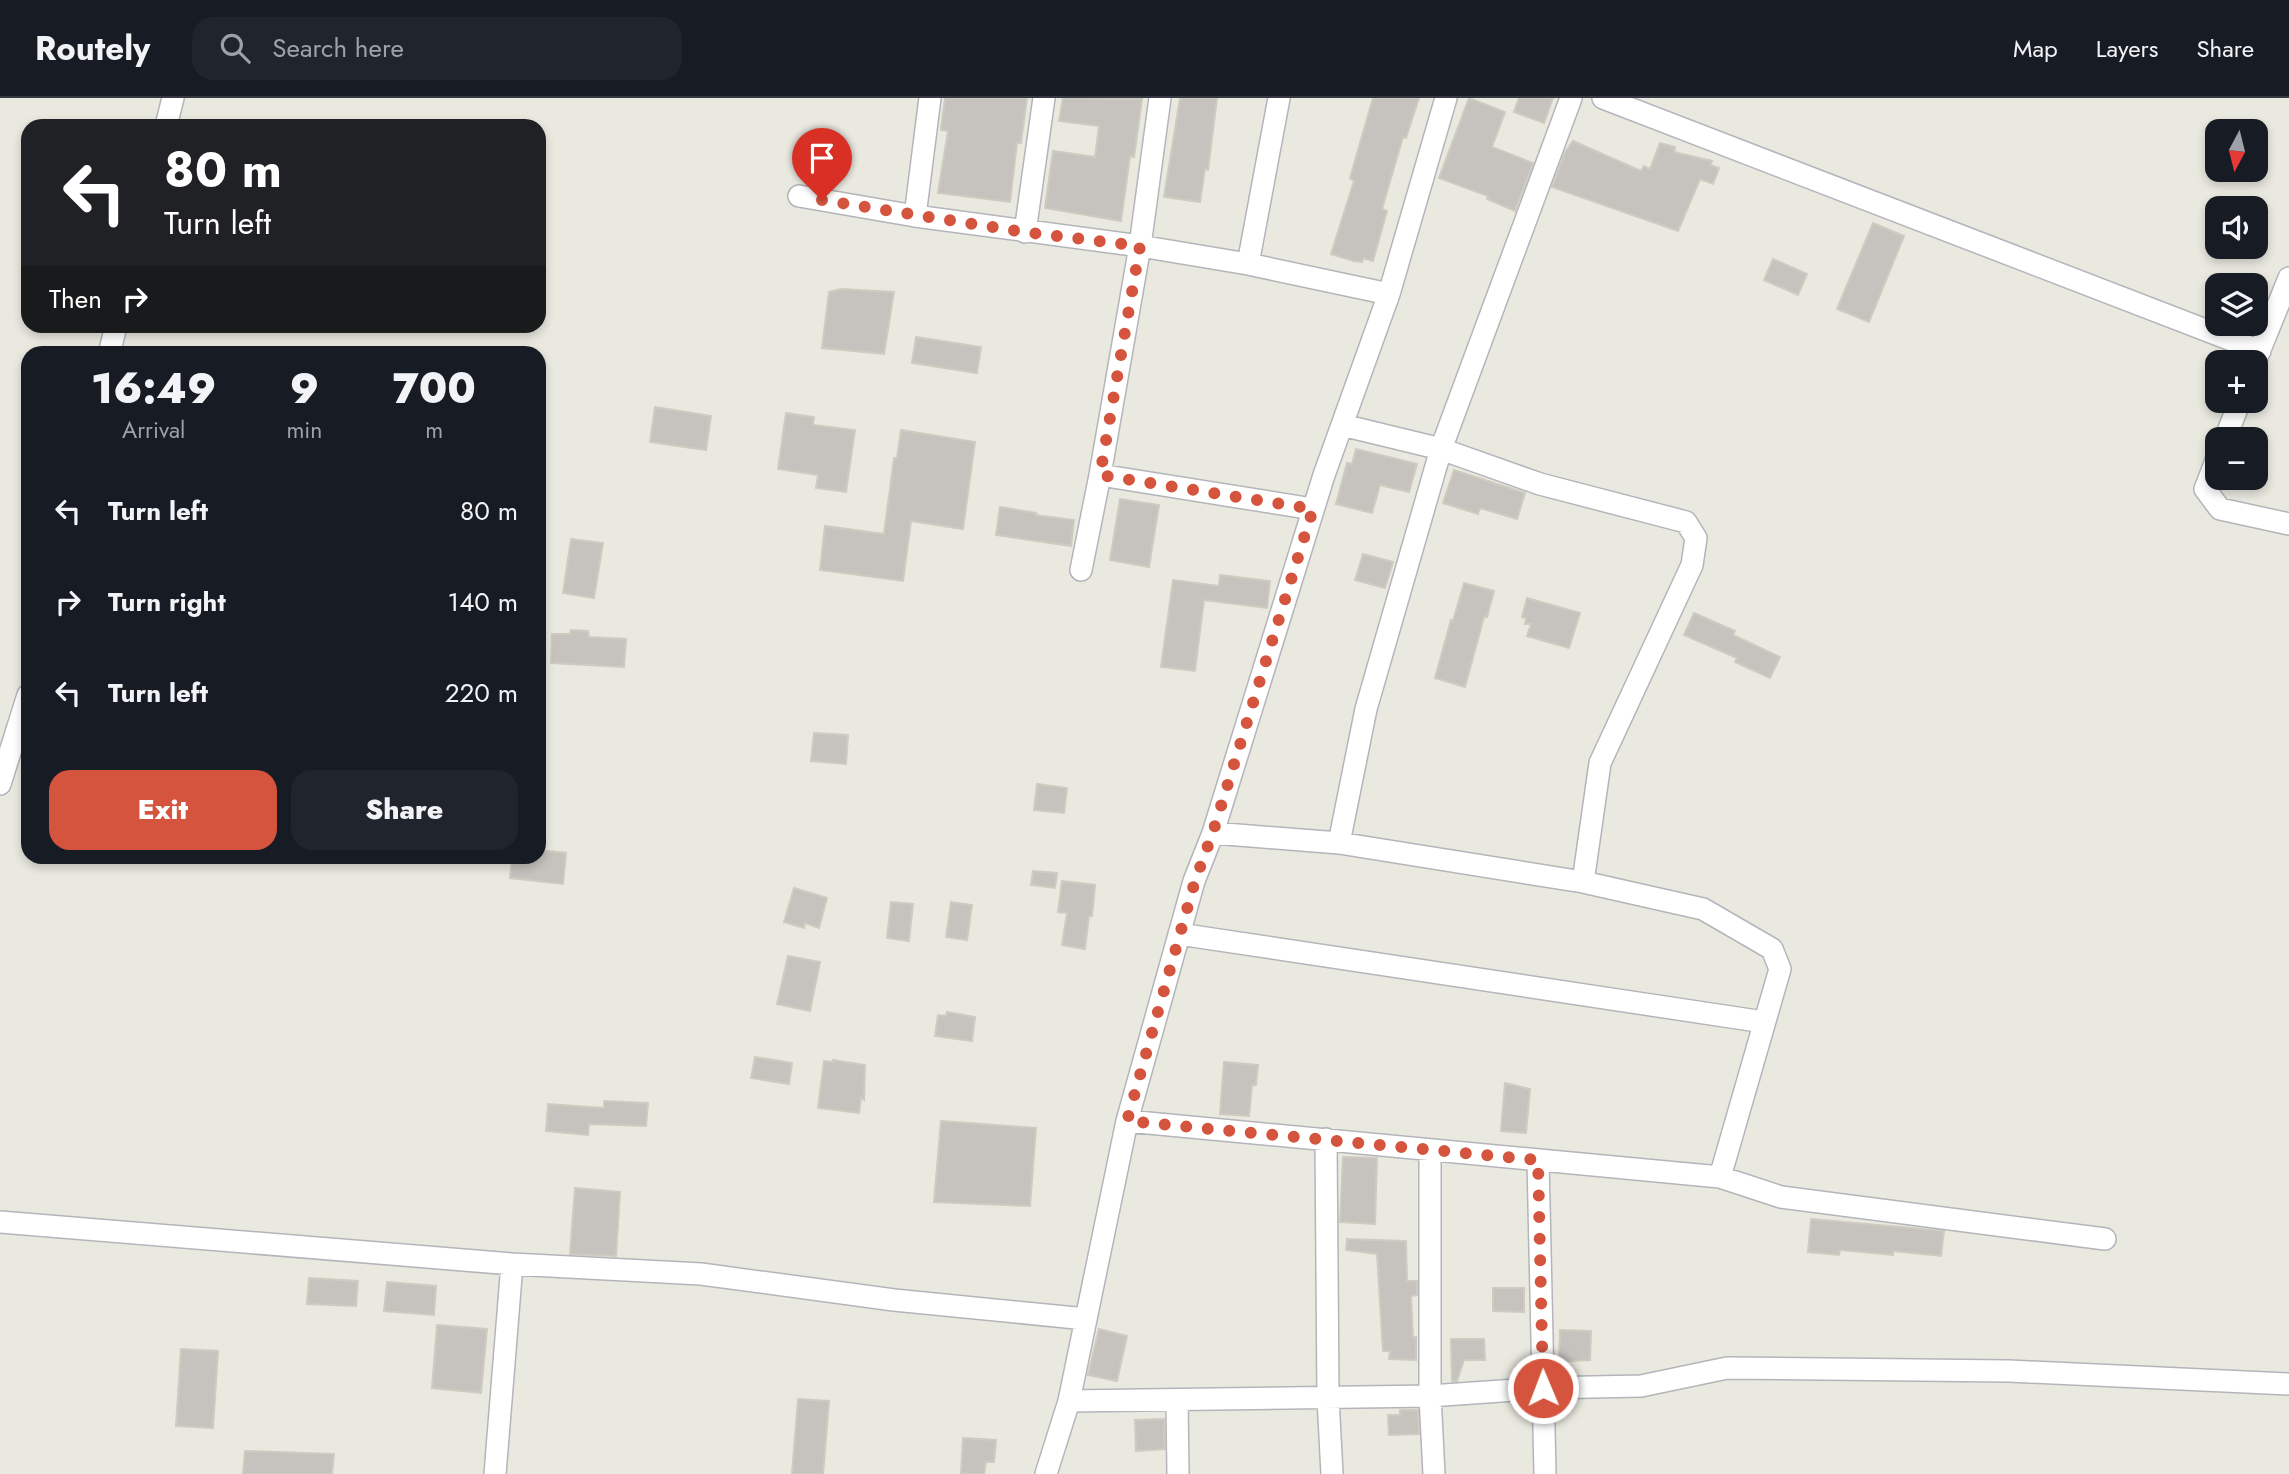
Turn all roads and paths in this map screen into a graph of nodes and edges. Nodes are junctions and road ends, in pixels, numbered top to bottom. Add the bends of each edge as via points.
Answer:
1 (173, 98) edge
2 (930, 98) edge
3 (1044, 98) edge
4 (1160, 98) edge
5 (1279, 98) edge
6 (1446, 98) edge
7 (1571, 98) edge
8 (1603, 98) edge
9 (168, 119) edge
10 (799, 196) dead end
11 (915, 216) junction
12 (1024, 232) junction
13 (1140, 246) junction
14 (1248, 264) junction
15 (2289, 278) edge
16 (1389, 294) junction
17 (2240, 350) edge
18 (2261, 350) edge
19 (1342, 425) junction
20 (1441, 449) junction
21 (1100, 475) junction
22 (2206, 490) edge
23 (1313, 509) junction
24 (2289, 524) edge
25 (1081, 570) dead end
26 (21, 717) edge
27 (0, 784) edge
28 (1213, 832) junction
29 (1339, 843) junction
30 (1583, 882) junction
31 (1180, 934) junction
32 (1765, 1022) junction
33 (1127, 1121) junction
34 (1326, 1139) junction
35 (1430, 1150) junction
36 (1538, 1160) junction
37 (1720, 1177) junction
38 (0, 1222) edge
39 (2105, 1239) dead end
40 (512, 1264) junction
41 (1086, 1319) junction
42 (2289, 1384) edge
43 (1543, 1388) junction
44 (1430, 1396) junction
45 (1328, 1398) junction
46 (1177, 1400) junction
47 (1069, 1401) junction
48 (495, 1474) edge
49 (1045, 1474) edge
50 (1178, 1474) edge
51 (1332, 1474) edge
52 (1434, 1474) edge
53 (1545, 1474) edge

1 - 9 street
2 - 11 street
3 - 12 street
4 - 13 street
5 - 14 street
6 - 16 street
7 - 20 street
8 - 17 street
10 - 11 street
11 - 12 street
12 - 13 street
13 - 14 street
13 - 21 street
14 - 16 street
15 - 18 street
16 - 19 street
19 - 20 street
19 - 23 street
20 - 29 street via 1366,709
20 - 30 street via 1540,484 1686,522 1696,538 1692,565 1600,764
21 - 23 street
21 - 25 street
22 - 24 street via 2220,509
23 - 28 street
26 - 27 street
28 - 29 street
28 - 31 street
29 - 30 street
30 - 32 street via 1703,909 1772,949 1780,969
31 - 32 street
31 - 33 street
32 - 37 street
33 - 34 street
33 - 41 street
34 - 35 street
34 - 45 street
35 - 36 street
35 - 44 street
36 - 37 street
36 - 43 street
37 - 39 street via 1781,1197
38 - 40 street
40 - 41 street via 701,1274
40 - 48 street
41 - 47 street
42 - 43 street via 2010,1371 1727,1368 1641,1386
43 - 44 street
43 - 53 street
44 - 45 street
44 - 52 street
45 - 46 street
45 - 51 street
46 - 47 street
46 - 50 street
47 - 49 street

